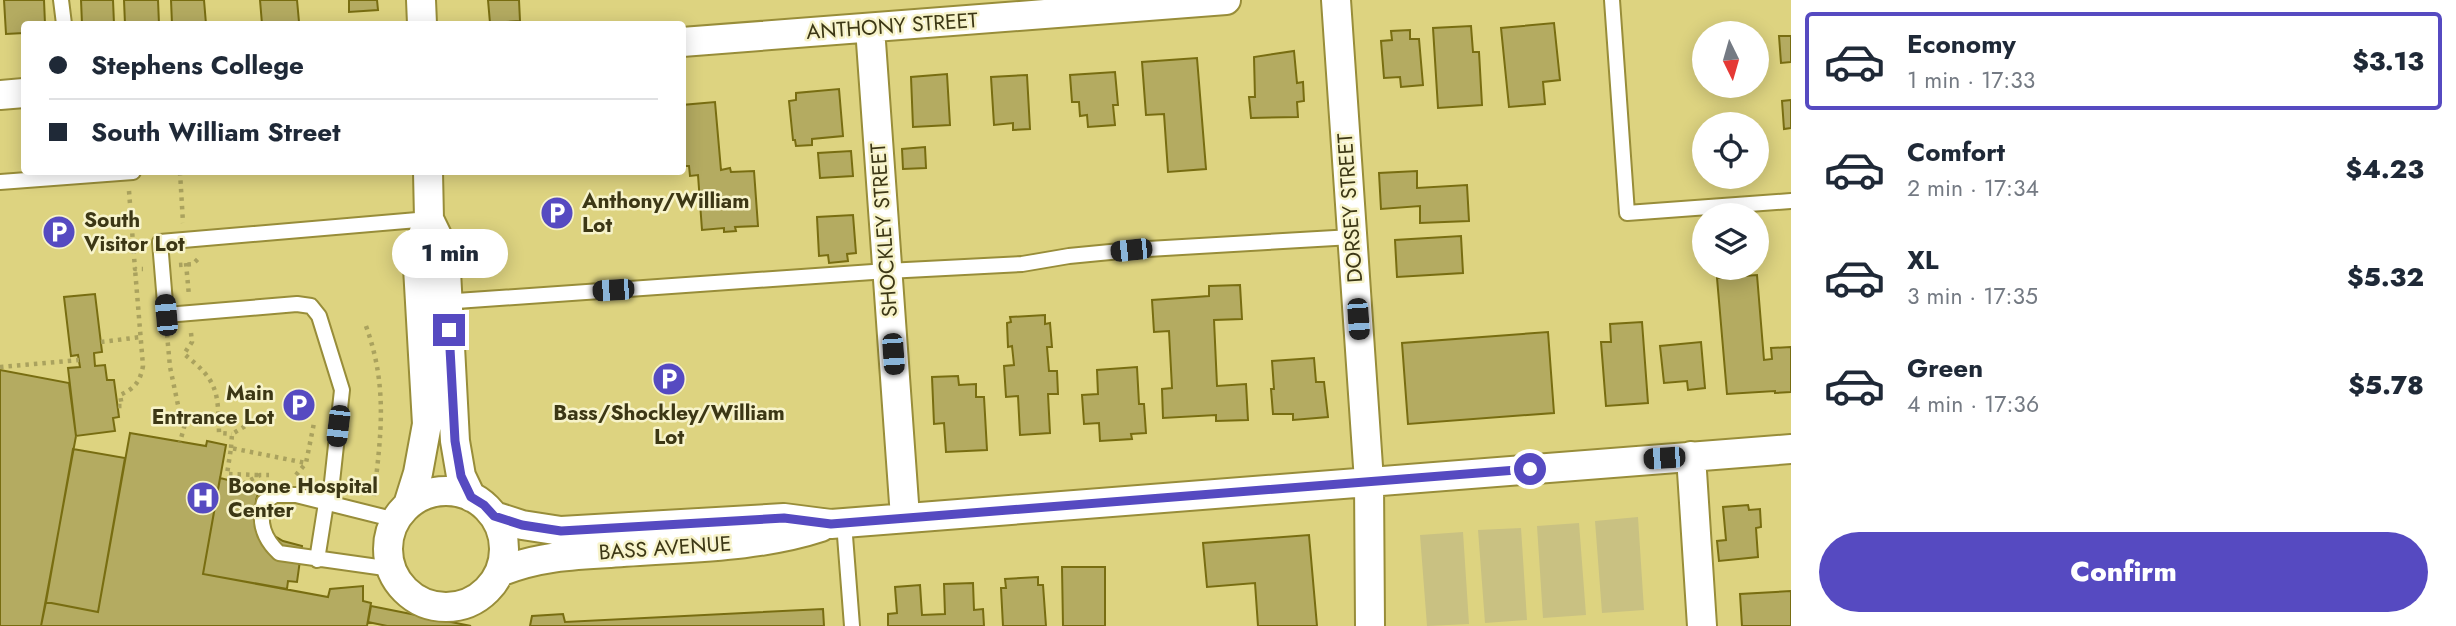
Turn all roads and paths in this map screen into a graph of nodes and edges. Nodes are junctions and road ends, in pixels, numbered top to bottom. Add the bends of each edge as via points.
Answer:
1 (61, 0) edge
2 (421, 0) edge
3 (1226, 0) edge
4 (1336, 0) edge
5 (1612, 0) edge
6 (64, 21) edge
7 (422, 21) edge
8 (870, 28) junction
9 (686, 42) edge
10 (21, 93) edge
11 (0, 95) edge
12 (93, 175) edge
13 (428, 175) edge
14 (0, 182) edge
15 (1791, 201) edge
16 (429, 219) junction
17 (1352, 237) junction
18 (135, 269) dead end
19 (887, 271) junction
20 (434, 303) junction
21 (166, 315) junction
22 (366, 326) dead end
23 (141, 337) junction
24 (101, 342) dead end
25 (79, 360) dead end
26 (0, 367) edge
27 (118, 406) dead end
28 (262, 416) dead end
29 (314, 423) dead end
30 (180, 442) dead end
31 (231, 449) junction
32 (1791, 449) edge
33 (1691, 456) junction
34 (306, 463) junction
35 (260, 475) dead end
36 (296, 476) dead end
37 (1369, 481) junction
38 (374, 497) dead end
39 (471, 497) junction
40 (326, 503) junction
41 (402, 513) junction
42 (494, 516) junction
43 (905, 517) junction
44 (837, 523) junction
45 (317, 560) dead end
46 (392, 569) junction
47 (500, 572) junction
48 (467, 614) edge
49 (435, 616) edge
50 (852, 626) edge
51 (1370, 626) edge
52 (1702, 626) edge

1 - 6 lane
2 - 7 street
3 - 8 street, ANTHONY STREET
4 - 17 street, DORSEY STREET
5 - 15 lane via 1628,213
8 - 9 street, ANTHONY STREET
8 - 19 street, SHOCKLEY STREET
10 - 11 street
12 - 14 lane
13 - 16 street
16 - 20 street via 417,250
16 - 21 lane via 160,242
17 - 19 lane
17 - 37 street, DORSEY STREET
18 - 23 path
19 - 20 lane
19 - 43 street, SHOCKLEY STREET
20 - 39 street via 461,476
20 - 41 street via 428,424 418,473
21 - 30 path via 170,368 185,424
21 - 40 lane via 311,306 319,316 342,390
22 - 38 path via 383,406
23 - 24 path
23 - 27 path via 141,379 120,395 122,406
25 - 26 path
28 - 31 path via 232,434
29 - 34 path
31 - 34 path
31 - 35 path via 227,474
32 - 33 street, BASS AVENUE
33 - 37 street, BASS AVENUE
33 - 52 street
34 - 36 path
37 - 43 street, BASS AVENUE
37 - 51 street, DORSEY STREET
39 - 41 street via 439,492 422,496
39 - 42 street
40 - 41 lane
40 - 45 lane
40 - 46 lane via 296,495 275,495 264,502 262,529 269,544 279,553
41 - 46 street via 390,537
42 - 44 street, BASS AVENUE via 561,531 784,518
42 - 47 street via 504,543
43 - 44 street, BASS AVENUE
44 - 47 street, BASS AVENUE via 789,537 549,557
44 - 50 lane
46 - 49 street via 402,587
47 - 48 street
48 - 49 street via 450,607

